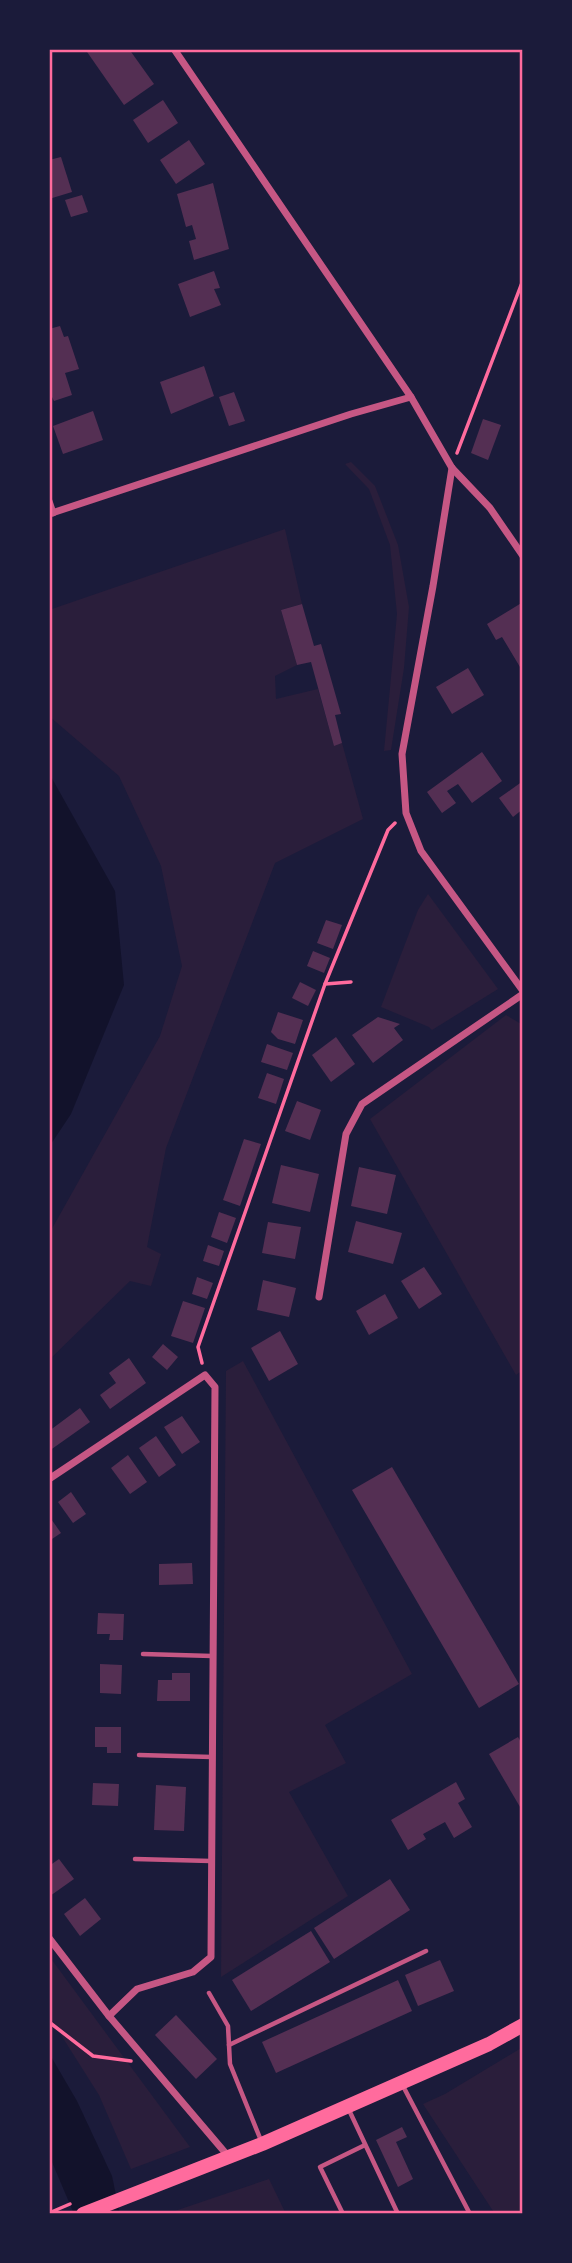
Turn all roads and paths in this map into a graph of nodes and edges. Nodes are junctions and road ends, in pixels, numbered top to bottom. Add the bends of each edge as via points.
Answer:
1 (174, 49) edge
2 (523, 280) edge
3 (411, 397) junction
4 (452, 468) junction
5 (49, 500) edge
6 (51, 513) edge
7 (523, 556) edge
8 (406, 813) junction
9 (351, 982) dead end
10 (325, 984) junction
11 (523, 993) edge
12 (319, 1297) dead end
13 (205, 1375) junction
14 (49, 1479) edge
15 (143, 1654) dead end
16 (213, 1656) junction
17 (139, 1755) dead end
18 (212, 1757) junction
19 (135, 1860) dead end
20 (211, 1861) junction
21 (49, 1938) edge
22 (426, 1951) dead end
23 (209, 1993) dead end
24 (110, 2016) junction
25 (49, 2022) edge
26 (523, 2025) edge
27 (229, 2045) junction
28 (151, 2064) junction
29 (401, 2082) junction
30 (346, 2107) junction
31 (262, 2144) junction
32 (365, 2144) junction
33 (228, 2156) junction
34 (83, 2214) edge
35 (343, 2214) edge
36 (398, 2214) edge
37 (470, 2214) edge

1 - 3 street
2 - 4 path
3 - 4 street
3 - 6 street
4 - 7 street via 490,508
4 - 8 street via 402,754
5 - 6 street
8 - 10 path via 388,830
8 - 11 street via 421,850
9 - 10 path
10 - 13 path via 198,1347
11 - 12 street via 362,1104 346,1134
13 - 14 street
13 - 16 street via 215,1387
15 - 16 lane
16 - 18 street
17 - 18 lane
18 - 20 street
19 - 20 lane
20 - 24 street via 211,1957 193,1972 137,1989
21 - 24 street
22 - 27 lane
23 - 27 lane via 228,2026
24 - 28 street
25 - 28 path via 93,2056
26 - 29 main road
27 - 31 lane via 230,2064
28 - 33 street
29 - 30 main road
29 - 37 lane
30 - 31 main road
30 - 32 lane
31 - 33 main road
32 - 35 lane via 320,2167
32 - 36 lane
33 - 34 main road

